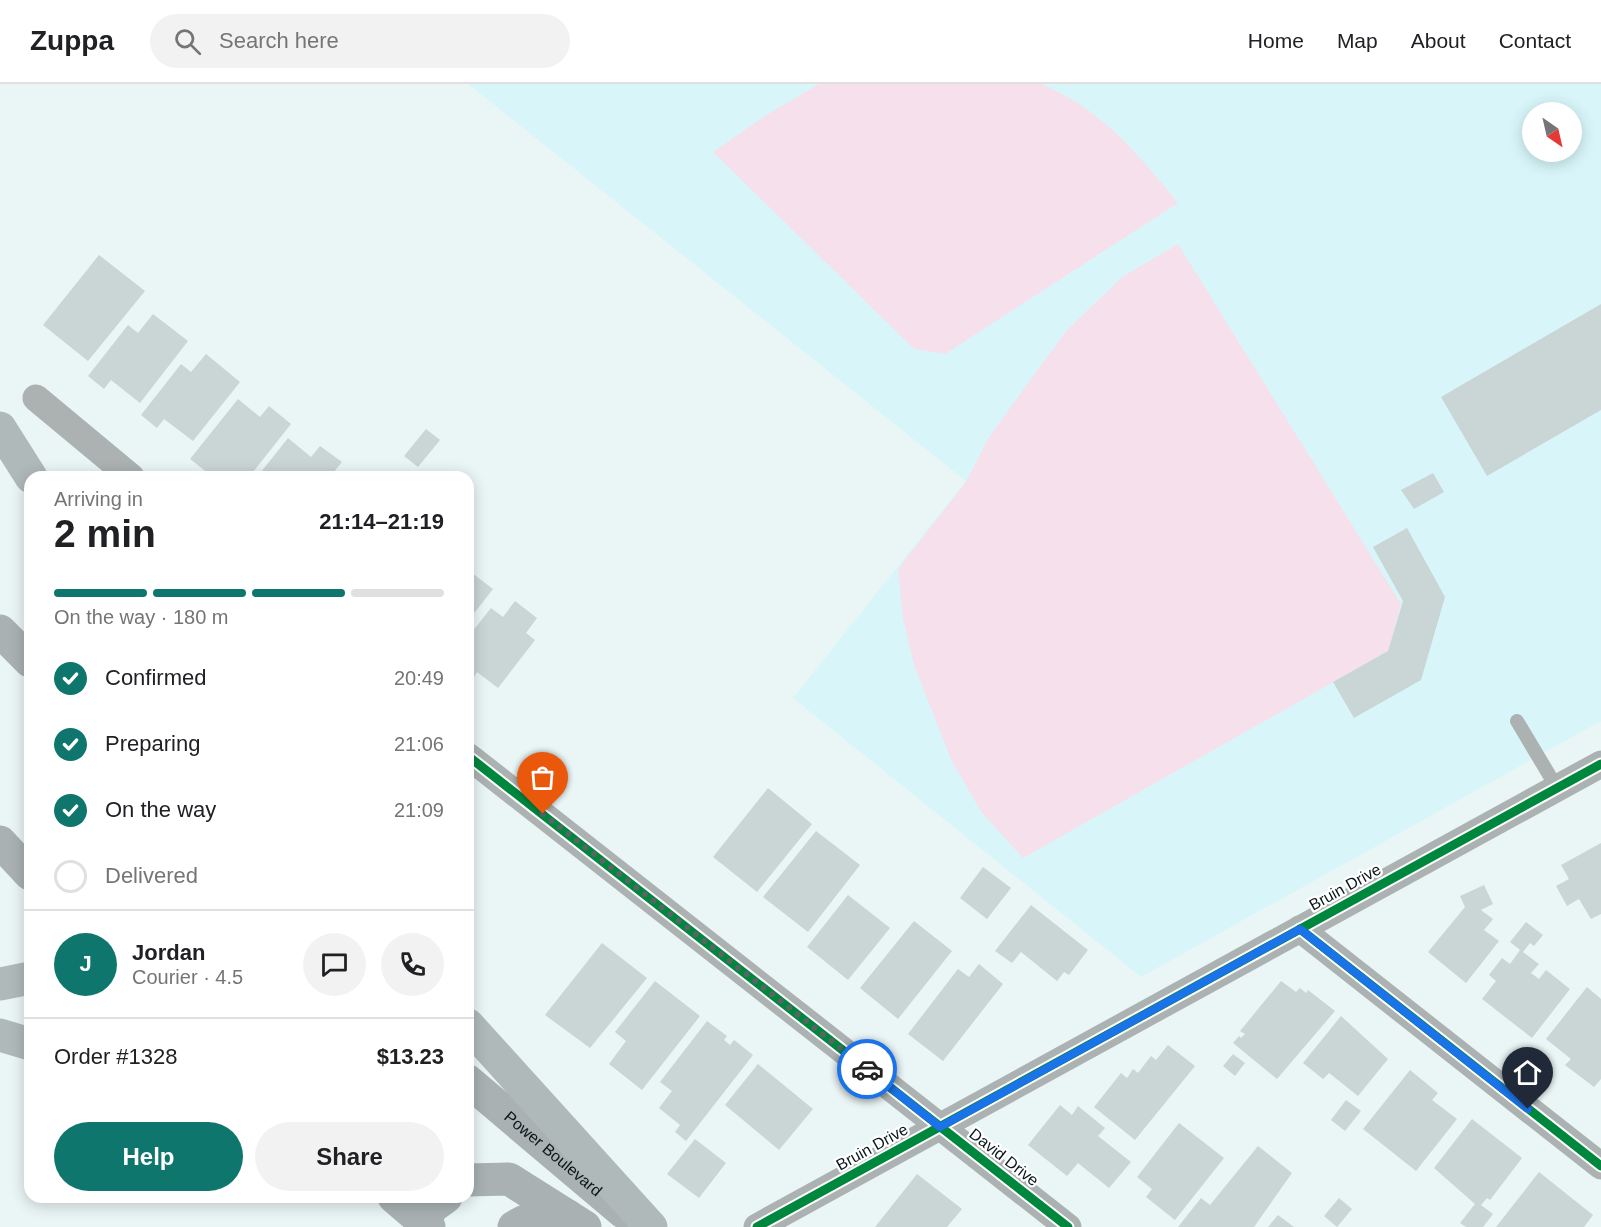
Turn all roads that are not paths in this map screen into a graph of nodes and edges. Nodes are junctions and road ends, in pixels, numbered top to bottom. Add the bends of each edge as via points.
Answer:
1 (36, 398) dead end
2 (0, 428) edge
3 (28, 471) edge
4 (124, 471) edge
5 (0, 631) edge
6 (24, 654) edge
7 (1516, 721) dead end
8 (474, 761) edge
9 (1601, 764) edge
10 (1557, 788) junction
11 (0, 842) edge
12 (24, 868) edge
13 (1300, 929) junction
14 (24, 979) edge
15 (0, 984) edge
16 (474, 1032) edge
17 (0, 1035) edge
18 (24, 1042) edge
19 (474, 1086) edge
20 (940, 1127) junction
21 (1601, 1166) edge
22 (474, 1180) edge
23 (399, 1203) edge
24 (438, 1203) edge
25 (577, 1222) edge
26 (424, 1226) edge
27 (514, 1227) edge
28 (640, 1227) edge
29 (651, 1227) edge
30 (757, 1227) edge
31 (1068, 1227) edge

1 - 4 street
2 - 3 highway
5 - 6 main road
7 - 10 lane
8 - 20 street, David Drive
9 - 10 street, Bruin Drive
10 - 13 street, Bruin Drive
11 - 12 main road
13 - 20 street, Bruin Drive
13 - 21 street
14 - 15 highway
16 - 29 highway
17 - 18 highway
19 - 28 main road, Power Boulevard
20 - 30 street, Bruin Drive
20 - 31 street, David Drive
22 - 25 main road via 509,1179
23 - 26 main road
24 - 26 main road
25 - 27 main road via 548,1214 529,1217

